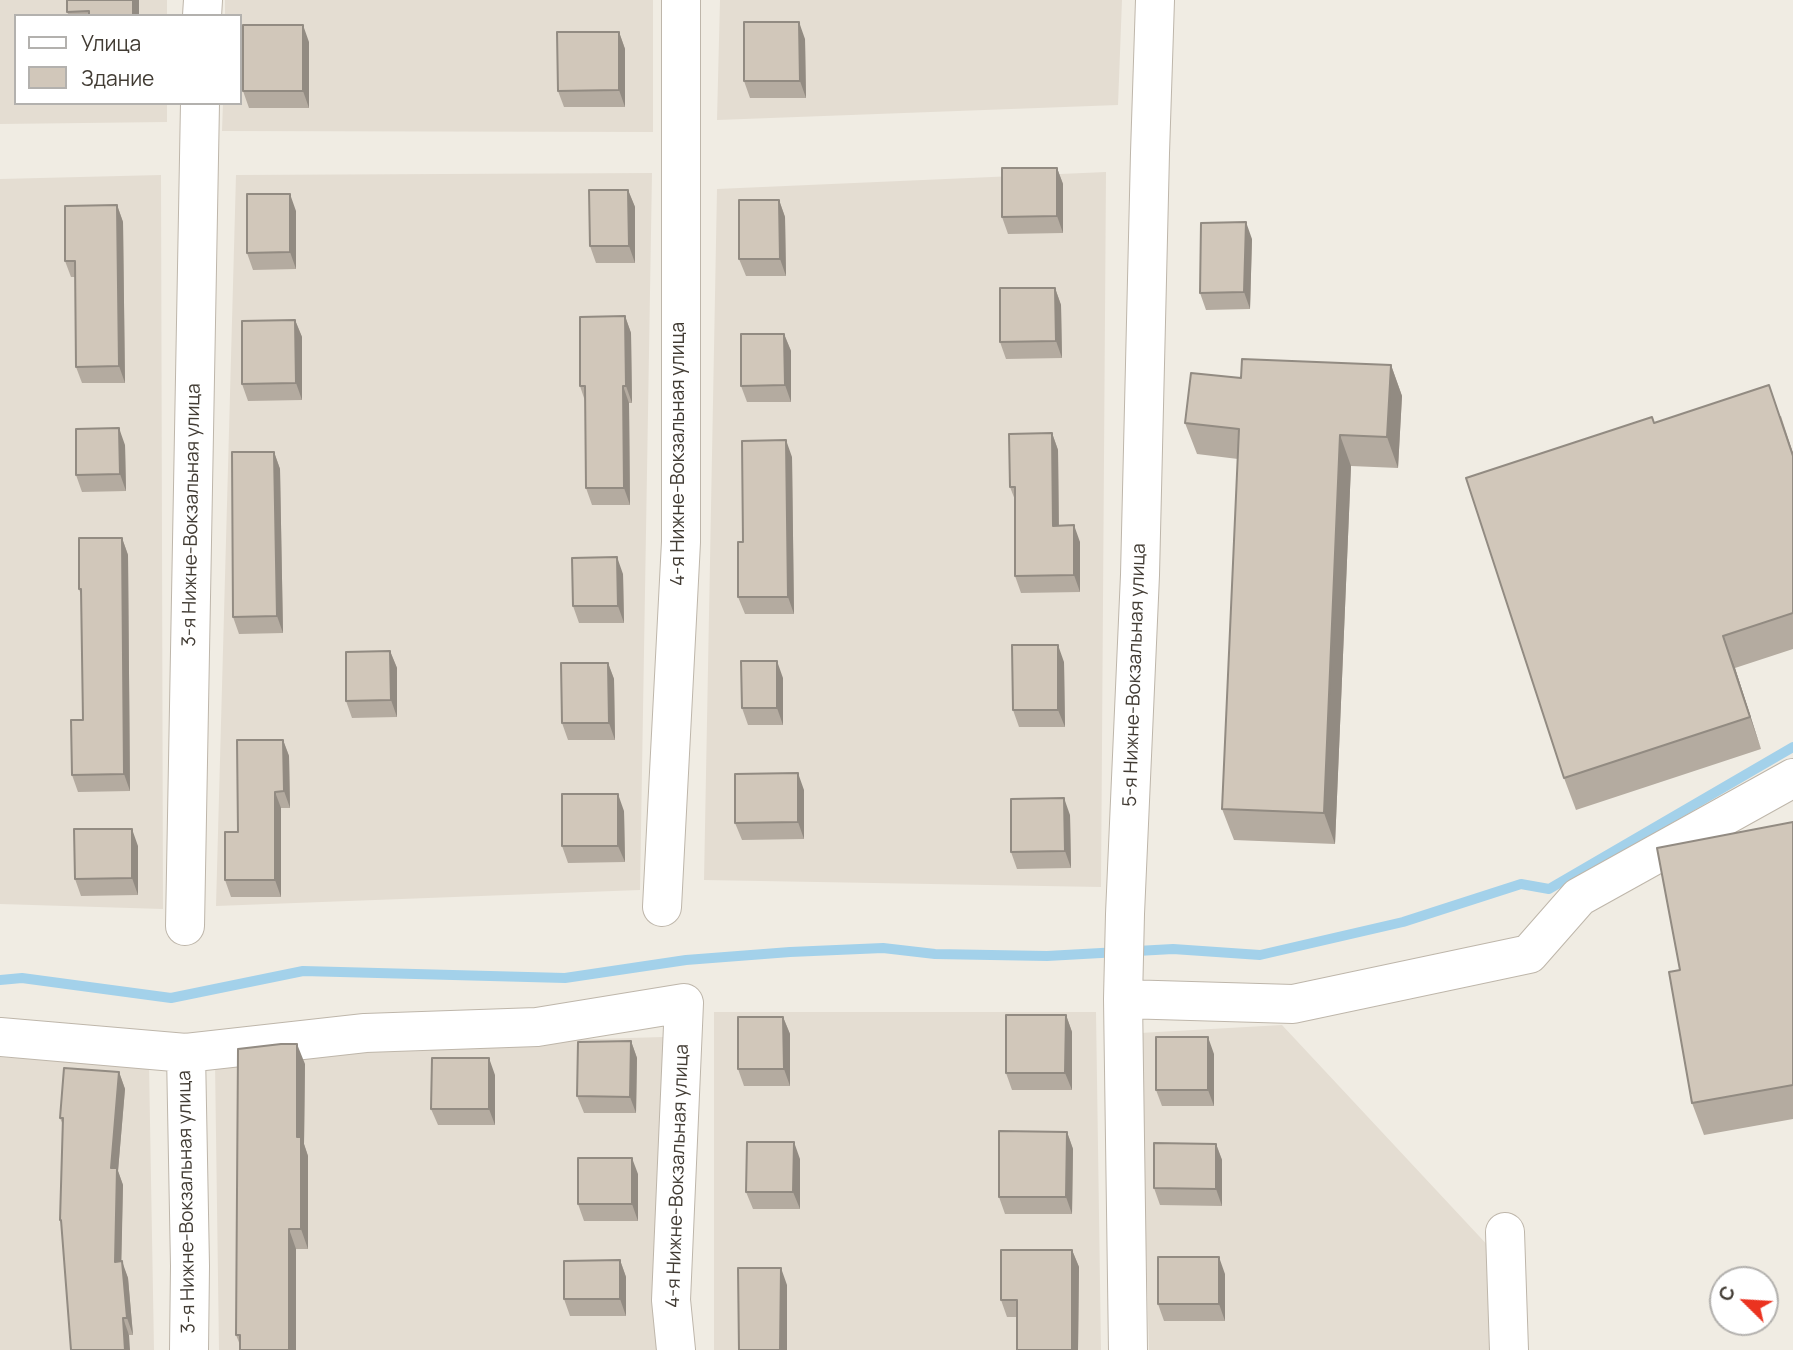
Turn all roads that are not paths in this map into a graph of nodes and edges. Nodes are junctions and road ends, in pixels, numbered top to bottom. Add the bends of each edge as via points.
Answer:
1 (681, 0) edge
2 (1155, 0) edge
3 (200, 105) edge
4 (1793, 778) edge
5 (662, 907) dead end
6 (185, 926) dead end
7 (1123, 999) junction
8 (0, 1037) edge
9 (186, 1053) junction
10 (1505, 1232) dead end
11 (189, 1350) edge
12 (676, 1350) edge
13 (1128, 1350) edge
14 (1509, 1350) edge

1 - 5 street, 4-я Нижне-Вокзальная улица via 681,542
2 - 7 street, 5-я Нижне-Вокзальная улица
3 - 6 street, 3-я Нижне-Вокзальная улица
4 - 7 street via 1579,898 1528,954 1293,1003
7 - 13 street, 5-я Нижне-Вокзальная улица
8 - 9 street
9 - 11 street, 3-я Нижне-Вокзальная улица
9 - 12 street, 4-я Нижне-Вокзальная улица via 365,1034 537,1027 684,1003 671,1300
10 - 14 street

